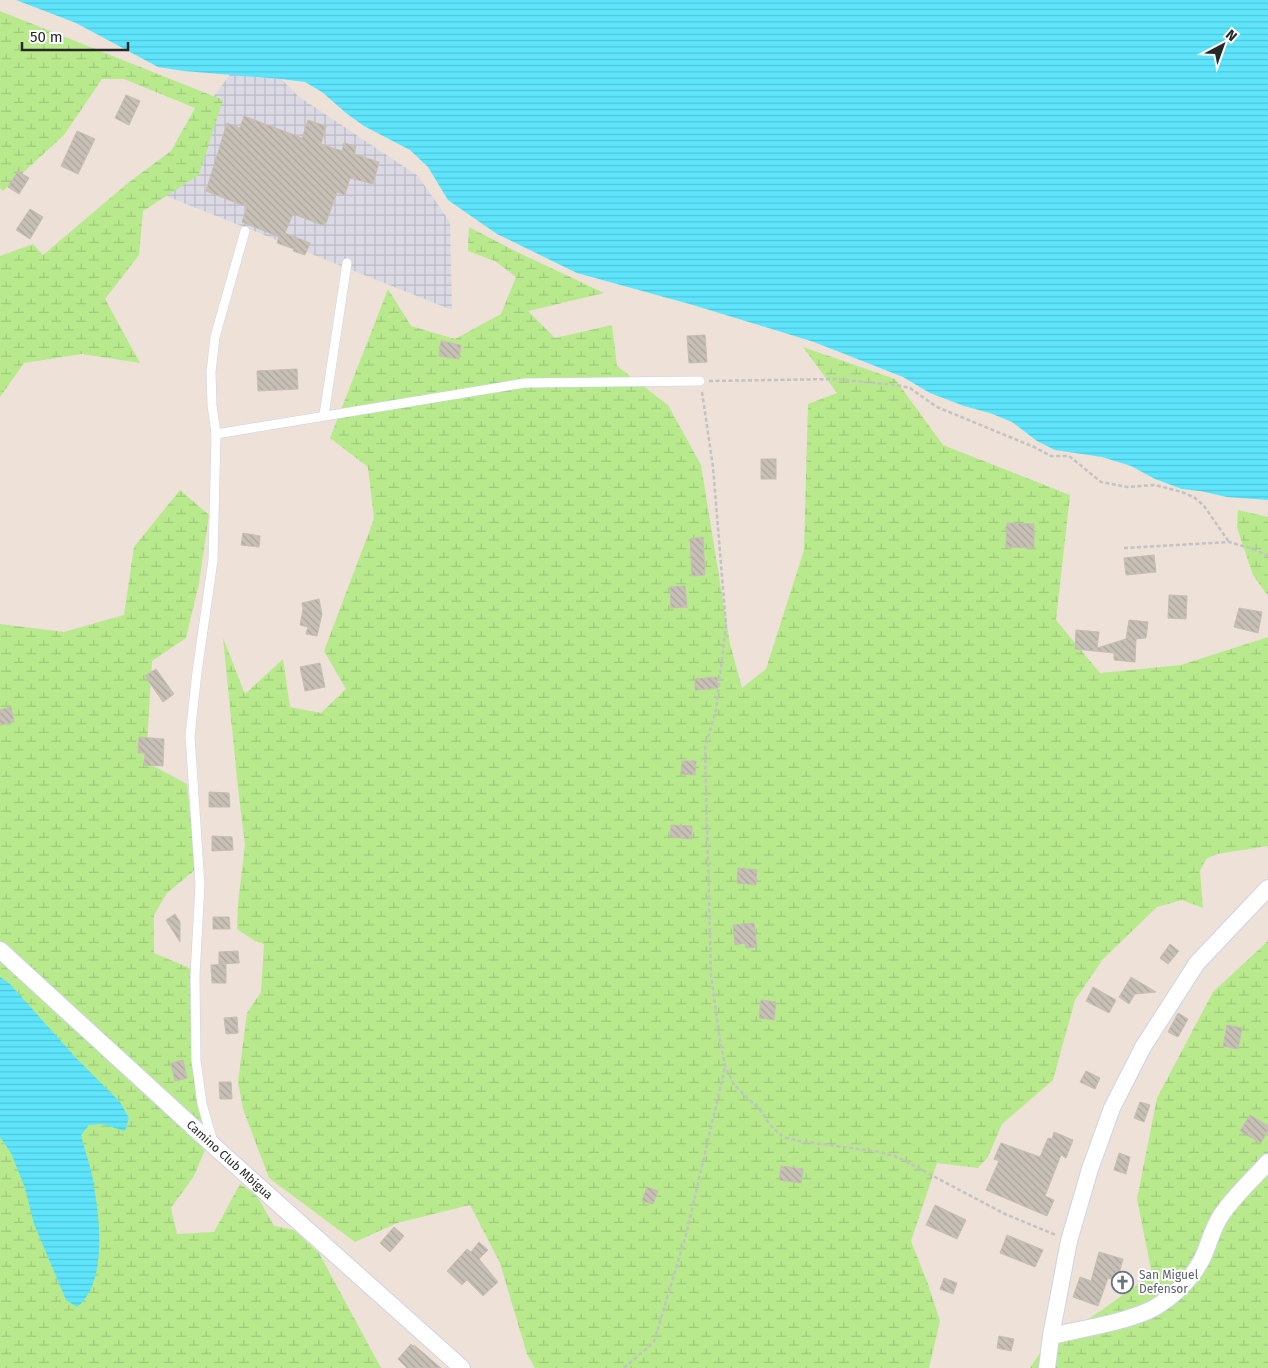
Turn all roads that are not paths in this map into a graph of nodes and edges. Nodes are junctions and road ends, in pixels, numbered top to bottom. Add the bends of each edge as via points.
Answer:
1 (244, 231) dead end
2 (347, 262) dead end
3 (700, 381) road end
4 (324, 415) junction
5 (216, 434) junction
6 (1268, 888) edge
7 (0, 950) edge
8 (215, 1147) junction
9 (1268, 1162) edge
10 (1051, 1336) junction
11 (462, 1368) edge
12 (1047, 1368) edge

1 - 5 lane via 215,337 211,372
2 - 4 lane
3 - 4 lane via 525,383
4 - 5 lane
5 - 8 lane via 213,560 190,736 200,885 195,975 196,1060 202,1104
6 - 10 street via 1197,962 1142,1047 1112,1108 1069,1241
7 - 8 street, Camino Club Mbigua
8 - 11 street, Camino Club Mbigua
9 - 10 street via 1223,1212 1212,1229 1202,1259 1174,1294 1153,1308 1128,1317
10 - 12 street

